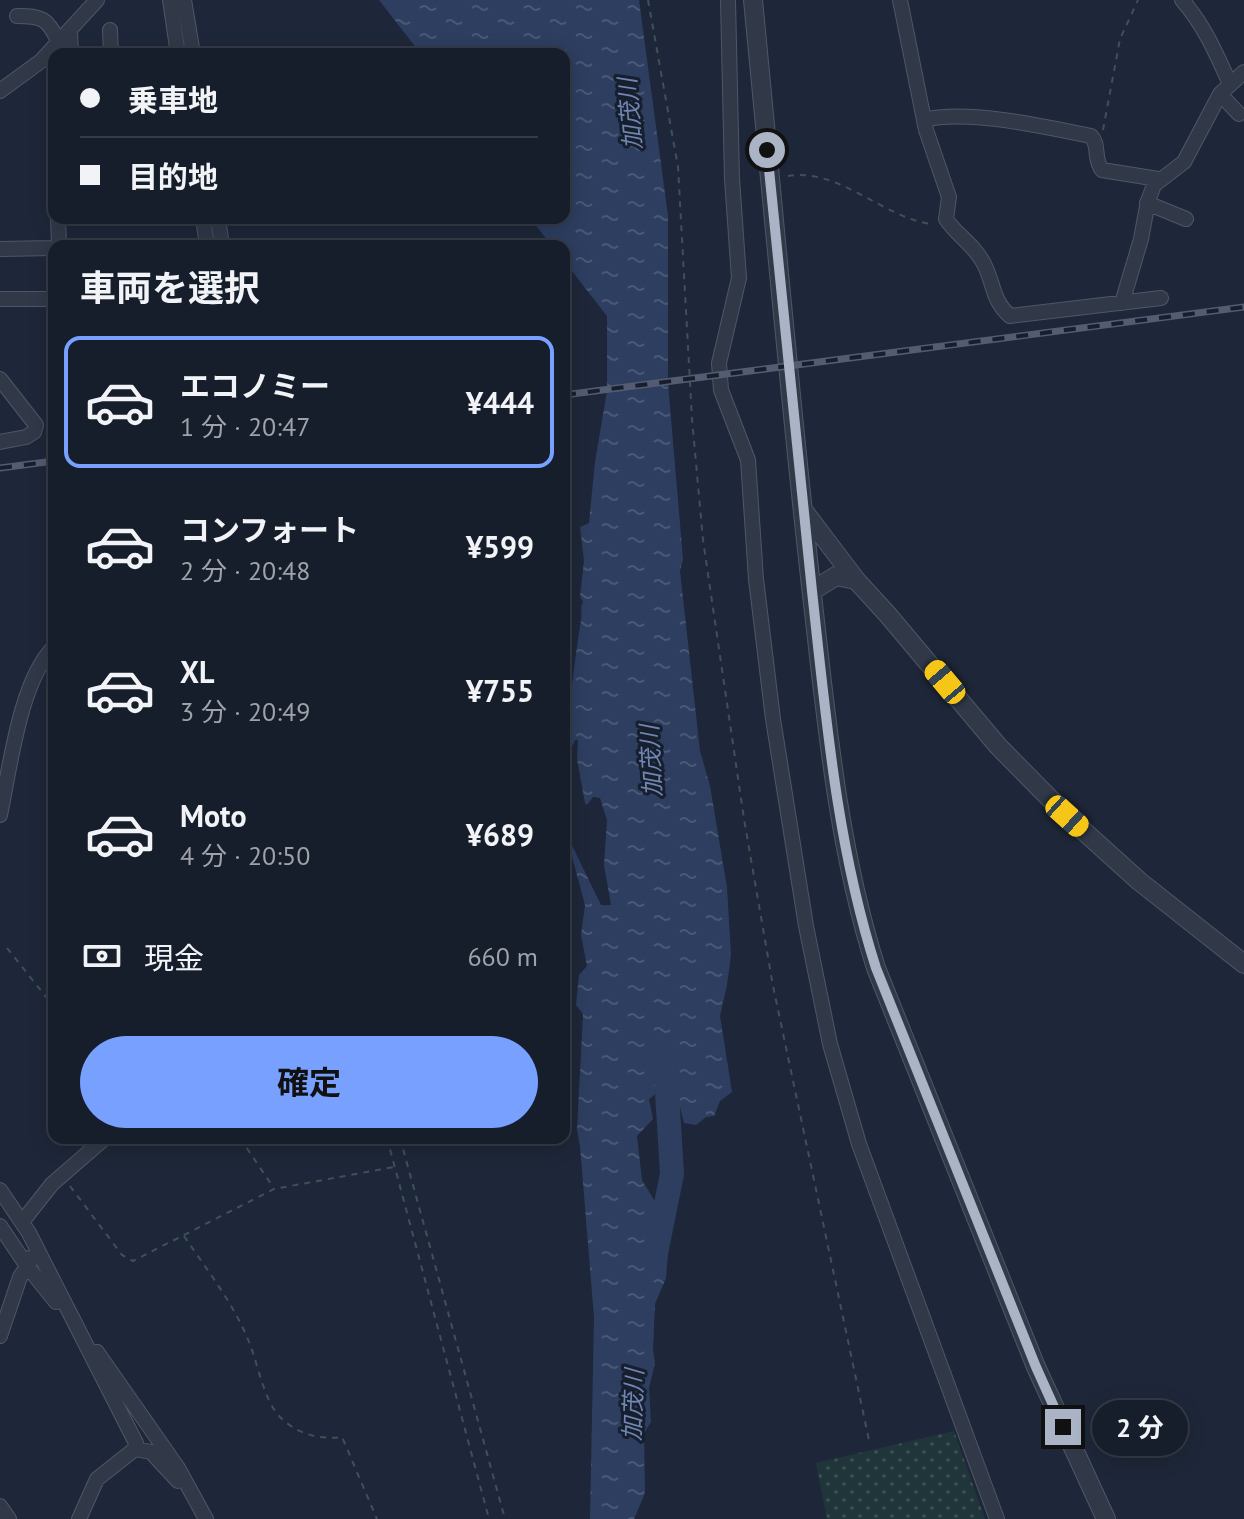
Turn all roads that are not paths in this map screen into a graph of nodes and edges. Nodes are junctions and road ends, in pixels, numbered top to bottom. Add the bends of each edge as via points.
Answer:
1 (20, 0) edge
2 (97, 0) edge
3 (170, 0) edge
4 (184, 0) edge
5 (728, 0) edge
6 (753, 0) edge
7 (900, 0) edge
8 (1182, 0) edge
9 (110, 30) dead end
10 (70, 31) junction
11 (59, 43) junction
12 (54, 48) edge
13 (71, 48) edge
14 (111, 48) edge
15 (177, 48) edge
16 (192, 48) edge
17 (48, 54) edge
18 (1244, 72) edge
19 (1225, 89) junction
20 (0, 91) edge
21 (1239, 114) dead end
22 (924, 120) junction
23 (1158, 179) junction
24 (1147, 203) junction
25 (1186, 219) dead end
26 (48, 247) edge
27 (0, 249) edge
28 (1161, 298) dead end
29 (0, 299) edge
30 (48, 299) edge
31 (1122, 303) junction
32 (0, 379) edge
33 (0, 442) edge
34 (803, 510) junction
35 (856, 580) junction
36 (812, 591) junction
37 (48, 654) edge
38 (0, 815) edge
39 (1244, 964) edge
40 (98, 1144) edge
41 (0, 1190) edge
42 (0, 1200) edge
43 (22, 1222) junction
44 (0, 1226) edge
45 (27, 1266) junction
46 (79, 1330) junction
47 (0, 1336) edge
48 (135, 1449) junction
49 (191, 1491) junction
50 (0, 1506) edge
51 (82, 1518) edge
52 (9, 1519) edge
53 (206, 1519) edge
54 (997, 1519) edge
55 (1106, 1519) edge

1 - 11 street via 20,16 46,21
2 - 10 street
3 - 15 street
4 - 16 street
5 - 54 street via 739,278 719,363 721,390 748,460 759,610 806,926 852,1120
6 - 34 street
7 - 22 street
8 - 19 street via 1208,37
9 - 14 street
10 - 11 street
10 - 13 street
11 - 12 street
17 - 20 street
18 - 19 street
19 - 21 street
19 - 23 street via 1184,162
22 - 23 street via 1034,123 1094,138 1102,170
22 - 31 street via 949,197 947,221 980,257 1001,308 1010,316
23 - 24 street
24 - 25 street
24 - 31 street
26 - 27 street
28 - 31 street
29 - 30 street
32 - 33 street via 36,425 26,437
34 - 35 street
34 - 36 street
35 - 36 street via 836,576
35 - 39 street via 998,746 1067,816
36 - 55 street via 846,857 859,915 1036,1367
37 - 38 street via 25,702
40 - 43 street
41 - 43 street
42 - 43 street
43 - 45 street
43 - 46 street
44 - 45 street
45 - 46 street
45 - 47 street
46 - 48 street via 134,1436
46 - 49 street
48 - 49 street via 151,1452
48 - 51 street via 97,1479
49 - 53 street
50 - 52 street

